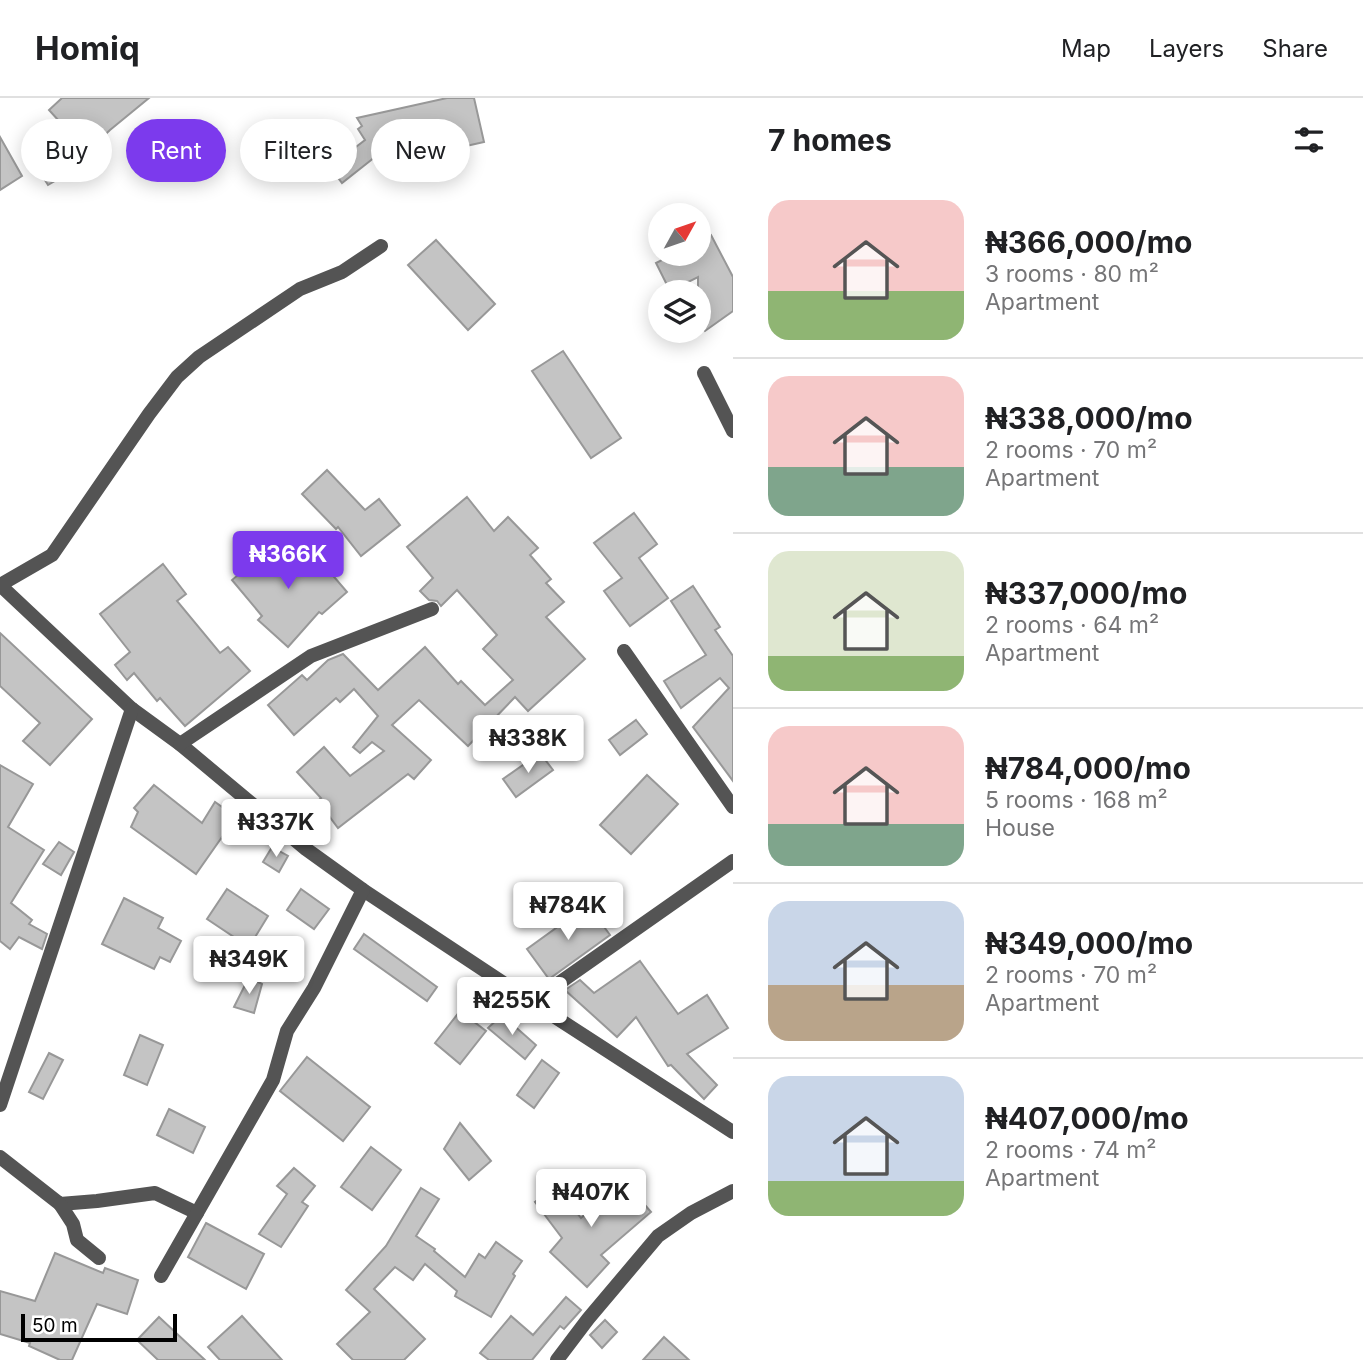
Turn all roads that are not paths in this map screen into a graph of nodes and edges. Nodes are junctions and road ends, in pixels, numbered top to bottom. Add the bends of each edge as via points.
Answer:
1 (381, 246) dead end
2 (704, 373) dead end
3 (733, 431) edge
4 (432, 609) dead end
5 (624, 651) dead end
6 (132, 709) junction
7 (180, 744) junction
8 (733, 807) edge
9 (733, 861) edge
10 (363, 891) junction
11 (532, 1002) junction
12 (0, 1105) edge
13 (733, 1132) edge
14 (0, 1157) edge
15 (733, 1191) edge
16 (60, 1204) junction
17 (197, 1213) junction
18 (99, 1258) dead end
19 (161, 1276) dead end
20 (557, 1360) edge

1 - 6 street via 342,272 300,289 199,357 149,414 52,555 0,585
2 - 3 street
4 - 7 street via 311,656
5 - 8 street
6 - 7 street
6 - 12 street
7 - 10 street
9 - 11 street
10 - 11 street
10 - 17 street via 314,988 286,1031 273,1080
11 - 13 street
14 - 16 street
15 - 20 street via 658,1236
16 - 17 street via 155,1193
16 - 18 street via 77,1240
17 - 19 street

